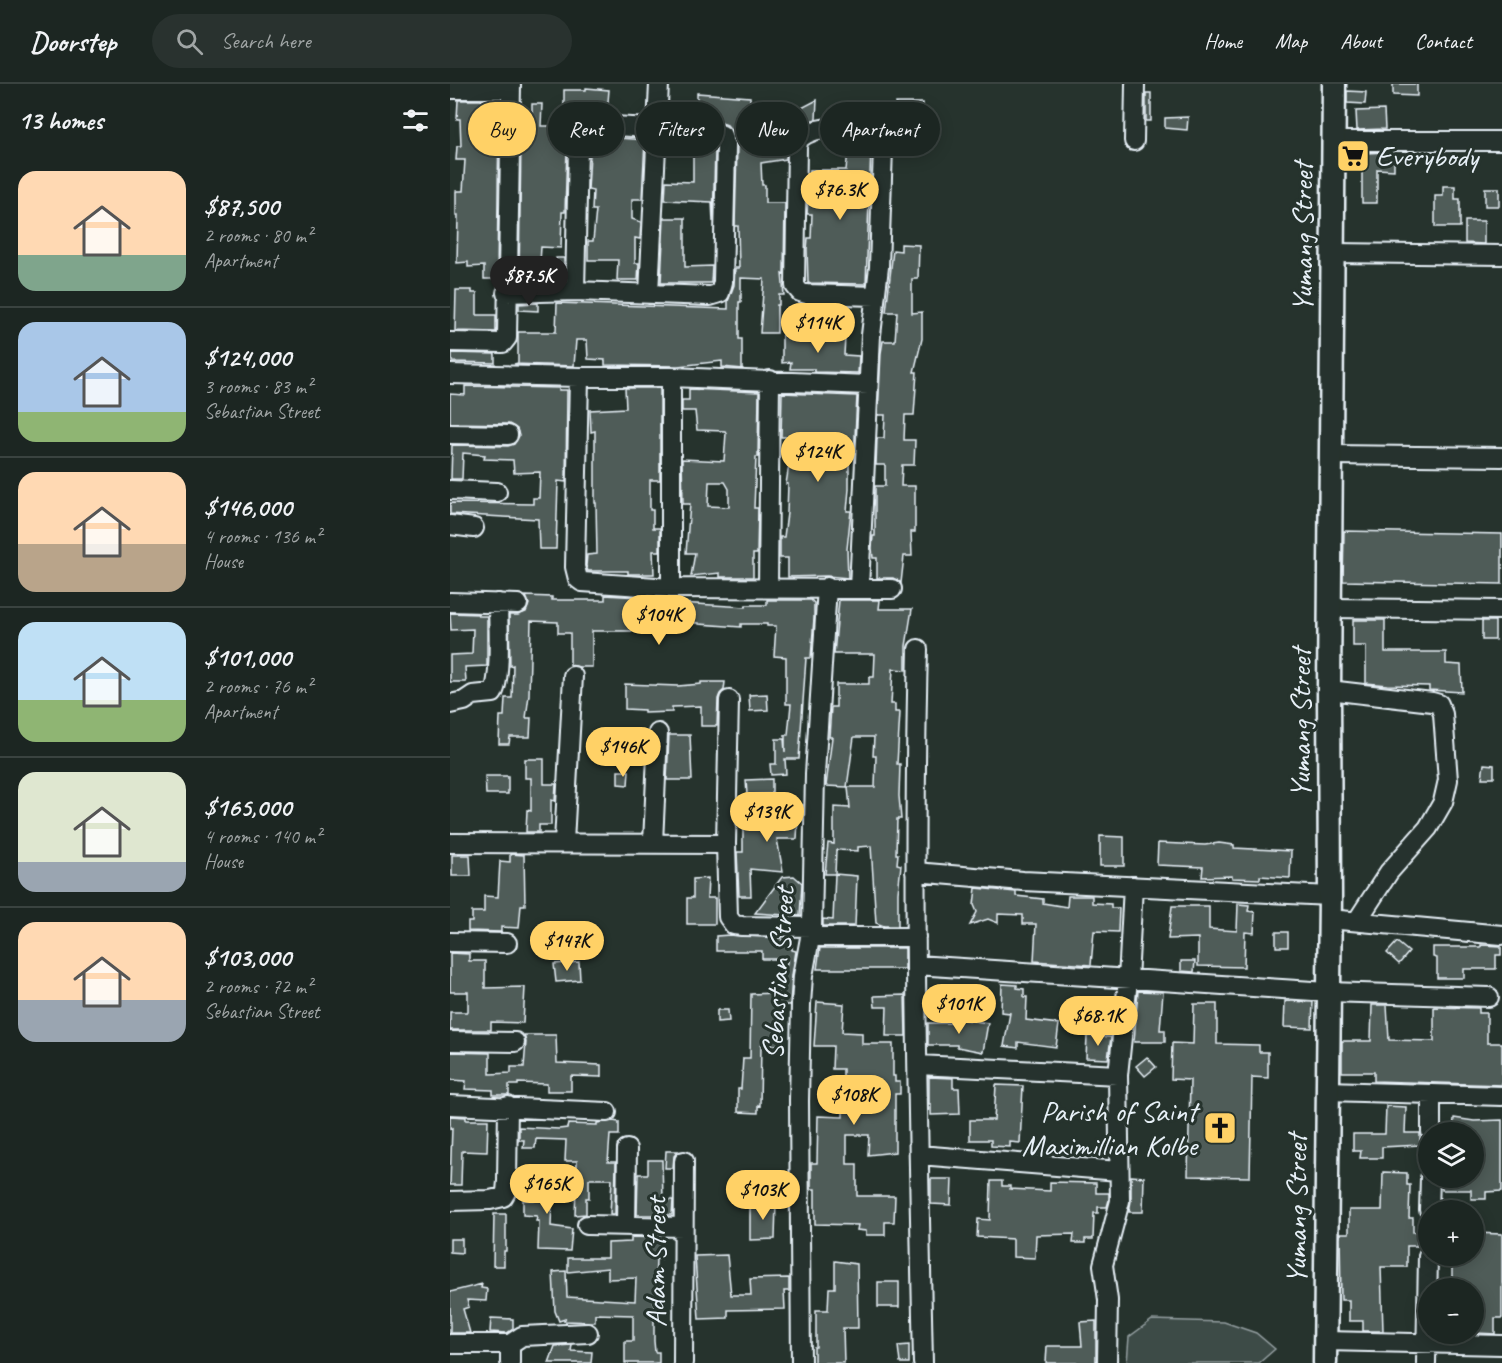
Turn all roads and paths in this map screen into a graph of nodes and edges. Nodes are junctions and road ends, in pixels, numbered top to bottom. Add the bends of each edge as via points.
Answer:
1 (659, 84) edge
2 (1135, 84) edge
3 (1334, 84) edge
4 (511, 86) edge
5 (450, 89) edge
6 (658, 102) edge
7 (636, 127) edge
8 (724, 140) edge
9 (1134, 141) dead end
10 (1332, 141) junction
11 (1502, 141) edge
12 (655, 156) edge
13 (1332, 254) junction
14 (1502, 255) edge
15 (575, 291) junction
16 (506, 293) junction
17 (649, 294) junction
18 (875, 296) junction
19 (450, 342) edge
20 (450, 374) edge
21 (579, 377) junction
22 (670, 377) junction
23 (770, 380) junction
24 (868, 385) junction
25 (450, 434) edge
26 (508, 435) dead end
27 (1331, 455) junction
28 (1502, 457) edge
29 (450, 490) edge
30 (496, 492) dead end
31 (450, 525) edge
32 (474, 528) dead end
33 (671, 588) junction
34 (768, 588) junction
35 (827, 588) junction
36 (859, 588) junction
37 (892, 589) dead end
38 (450, 603) edge
39 (498, 603) junction
40 (518, 604) dead end
41 (1330, 608) junction
42 (1502, 610) edge
43 (918, 649) dead end
44 (573, 676) dead end
45 (1329, 690) junction
46 (729, 700) dead end
47 (450, 704) edge
48 (658, 733) dead end
49 (564, 842) junction
50 (450, 843) edge
51 (653, 843) junction
52 (726, 844) junction
53 (915, 872) junction
54 (1133, 886) junction
55 (1330, 896) junction
56 (1329, 919) junction
57 (1357, 921) junction
58 (811, 932) junction
59 (1502, 935) edge
60 (916, 937) junction
61 (450, 942) edge
62 (507, 944) dead end
63 (916, 965) junction
64 (1128, 980) junction
65 (1328, 992) junction
66 (1489, 997) dead end
67 (450, 1041) edge
68 (515, 1042) dead end
69 (918, 1065) junction
70 (1118, 1075) junction
71 (1327, 1091) junction
72 (1431, 1094) junction
73 (1502, 1096) edge
74 (450, 1105) edge
75 (508, 1106) junction
76 (606, 1112) dead end
77 (1431, 1122) edge
78 (627, 1149) dead end
79 (919, 1155) junction
80 (684, 1161) dead end
81 (1119, 1171) junction
82 (450, 1201) edge
83 (587, 1225) dead end
84 (626, 1225) junction
85 (683, 1227) junction
86 (588, 1333) dead end
87 (450, 1344) edge
88 (510, 1344) junction
89 (1427, 1344) junction
90 (1502, 1345) edge
91 (1325, 1352) edge
92 (510, 1363) edge
93 (683, 1363) edge
94 (801, 1363) edge
95 (923, 1363) edge
96 (1107, 1363) edge
97 (1426, 1363) edge

1 - 6 street
2 - 9 street
3 - 10 main road, Yumang Street
4 - 5 street
4 - 16 street
7 - 15 street via 592,125 579,132
8 - 17 street via 720,293
10 - 11 street
10 - 13 main road, Yumang Street
12 - 17 street
13 - 14 street
13 - 27 main road, Yumang Street
15 - 16 street
15 - 17 street
16 - 19 street via 506,341
18 - 18 street via 806,294 795,286 797,147 799,139 814,130 864,131 881,140 880,249
18 - 24 street
20 - 21 street
21 - 22 street
21 - 33 street via 575,567 578,579
22 - 23 street
22 - 33 street
23 - 24 street
23 - 34 street
24 - 36 street
25 - 26 street
27 - 28 street
27 - 41 main road, Yumang Street
29 - 30 street
31 - 32 street
33 - 34 street
34 - 35 street
35 - 36 street
35 - 58 street, Sebastian Street via 815,774
36 - 37 street
38 - 39 street
39 - 40 street
39 - 47 street via 495,689 493,693 473,695
41 - 42 street
41 - 45 main road, Yumang Street
43 - 53 street
44 - 49 street
45 - 55 main road, Yumang Street
45 - 57 street via 1432,702 1439,704 1443,714 1448,780 1443,802 1428,828 1389,872
46 - 52 street
48 - 51 street
49 - 50 street
49 - 51 street
51 - 52 street
52 - 58 street via 726,911 731,921 742,927
53 - 54 street
53 - 60 street
54 - 55 street
54 - 64 street
55 - 56 main road, Yumang Street
56 - 57 street
56 - 65 main road, Yumang Street
57 - 59 street
58 - 60 street
58 - 94 street, Sebastian Street via 803,976 799,1101
60 - 63 street
61 - 62 street
63 - 64 street
63 - 69 street
64 - 65 street
64 - 70 street
65 - 66 street
65 - 71 main road, Yumang Street
67 - 68 street
69 - 70 street
69 - 79 street
70 - 81 street
71 - 72 street
71 - 91 main road, Yumang Street
72 - 73 street
72 - 77 street
74 - 75 street
75 - 76 street
75 - 82 street via 507,1181 503,1197
78 - 84 street
79 - 81 street
79 - 95 street
80 - 85 street, Adam Street
81 - 96 street via 1118,1212 1103,1265 1108,1300
83 - 84 street
84 - 85 street
85 - 93 street, Adam Street
86 - 88 street via 522,1336
87 - 88 street
88 - 92 street
89 - 90 street
89 - 91 street
89 - 97 street

